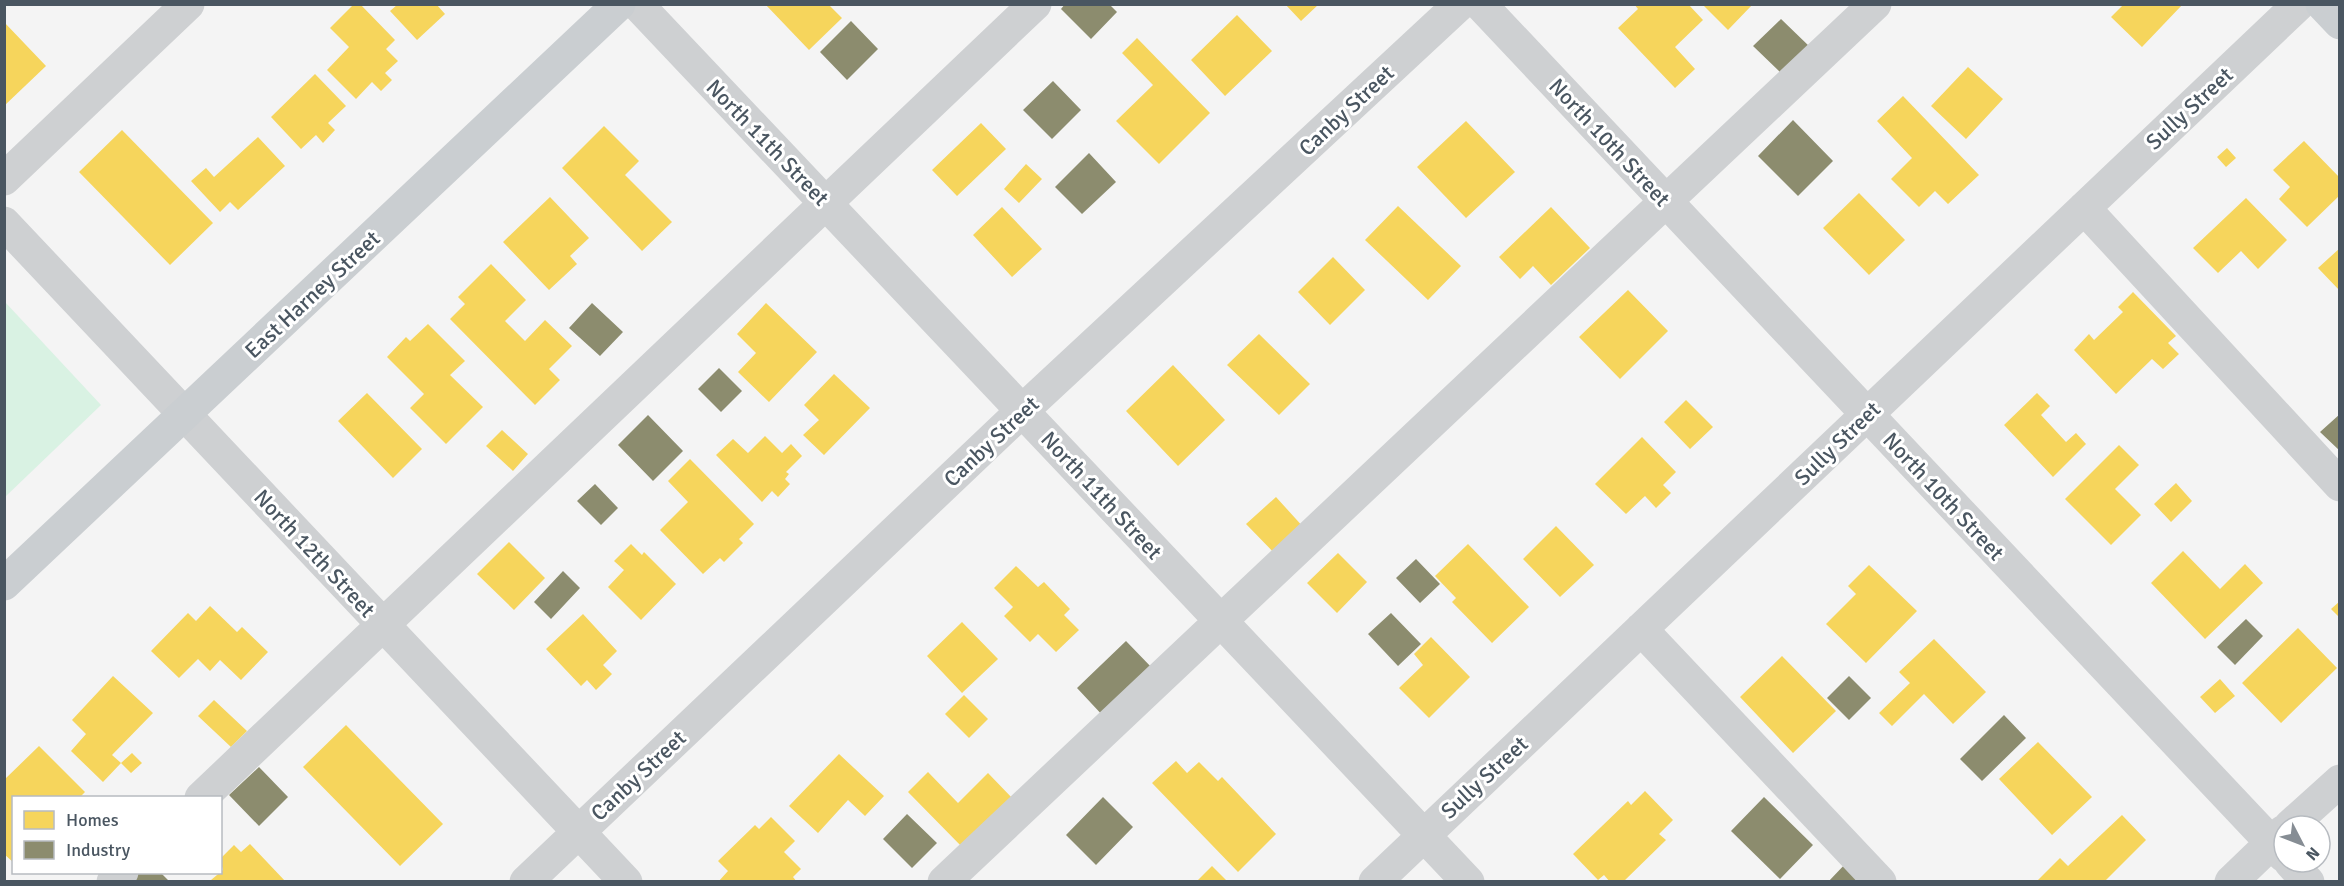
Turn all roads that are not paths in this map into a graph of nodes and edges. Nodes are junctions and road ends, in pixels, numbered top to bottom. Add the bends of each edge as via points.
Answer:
1 (188, 4) edge
2 (619, 4) edge
3 (637, 4) edge
4 (1035, 4) edge
5 (1460, 4) edge
6 (1480, 4) edge
7 (1875, 4) edge
8 (2299, 4) edge
9 (2322, 4) edge
10 (2340, 23) edge
11 (4, 179) edge
12 (1666, 201) junction
13 (826, 203) junction
14 (2084, 208) junction
15 (4, 223) edge
16 (1022, 411) junction
17 (185, 414) junction
18 (1867, 414) junction
19 (2340, 484) edge
20 (4, 584) edge
21 (1220, 620) junction
22 (383, 624) junction
23 (1641, 628) junction
24 (2340, 781) edge
25 (203, 796) edge
26 (2311, 814) edge
27 (579, 831) junction
28 (2272, 832) edge
29 (1424, 835) junction
30 (2272, 853) edge
31 (525, 882) edge
32 (626, 882) edge
33 (944, 882) edge
34 (1374, 882) edge
35 (1468, 882) edge
36 (1880, 882) edge
37 (2231, 882) edge

1 - 11 street
2 - 17 main road, East Harney Street
3 - 13 street, North 11th Street
4 - 13 street
5 - 16 street, Canby Street
6 - 12 street, North 10th Street
7 - 12 street
8 - 14 street, Sully Street
9 - 10 main road
12 - 18 street, North 10th Street
12 - 21 street
13 - 16 street, North 11th Street
13 - 22 street
14 - 18 street, Sully Street
14 - 19 street
15 - 17 street, North 12th Street
16 - 21 street, North 11th Street
16 - 27 street, Canby Street
17 - 20 main road, East Harney Street
17 - 22 street, North 12th Street
18 - 23 street, Sully Street
18 - 28 street, North 10th Street
21 - 29 street, North 11th Street
21 - 33 street
22 - 25 street
22 - 27 street, North 12th Street
23 - 29 street, Sully Street
23 - 36 street
24 - 26 street
27 - 31 street, Canby Street
27 - 32 street, North 12th Street
29 - 34 street, Sully Street
29 - 35 street, North 11th Street
30 - 37 street

